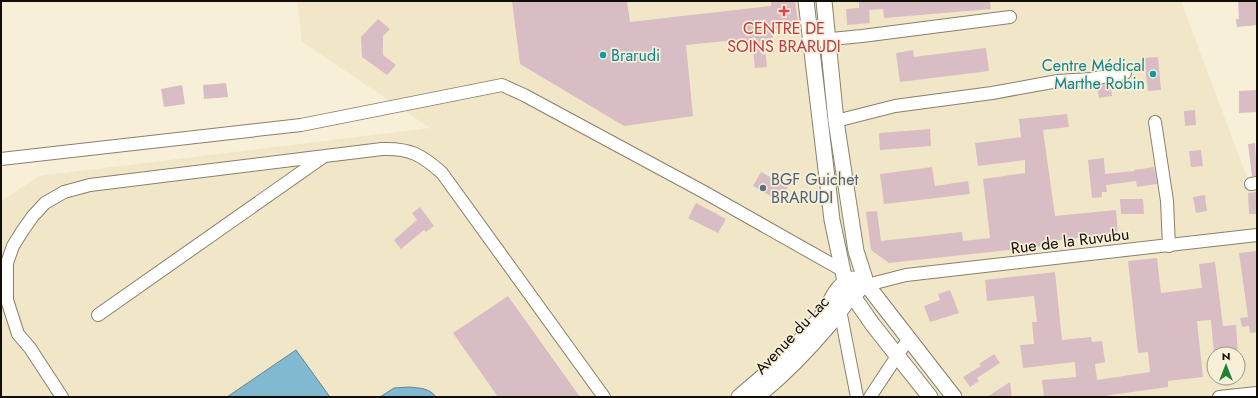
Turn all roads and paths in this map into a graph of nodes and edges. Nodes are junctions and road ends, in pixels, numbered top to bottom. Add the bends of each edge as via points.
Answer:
1 (806, 1) edge
2 (824, 1) edge
3 (1010, 17) dead end
4 (829, 39) junction
5 (811, 41) junction
6 (1125, 73) dead end
7 (836, 121) junction
8 (1155, 122) dead end
9 (324, 156) junction
10 (1, 158) edge
11 (1257, 235) edge
12 (1169, 246) junction
13 (843, 276) junction
14 (865, 280) junction
15 (852, 295) junction
16 (840, 310) junction
17 (98, 315) dead end
18 (909, 338) junction
19 (897, 357) junction
20 (1257, 393) edge
21 (62, 397) edge
22 (604, 397) edge
23 (739, 397) edge
24 (756, 397) edge
25 (857, 397) edge
26 (870, 397) edge
27 (930, 397) edge
28 (954, 397) edge
29 (1220, 397) edge

1 - 5 main road
2 - 4 main road
3 - 4 street
4 - 5 street
4 - 7 main road
5 - 13 main road via 832,220
6 - 7 street via 895,106
7 - 14 main road via 855,244
8 - 12 street via 1167,201
9 - 17 street
9 - 21 street via 90,185 64,192 45,203 13,246 7,263 7,300 18,334
9 - 22 street via 398,149 415,153 442,173
10 - 13 street via 301,125 502,86 524,95 697,188
11 - 12 street, Rue de la Ruvubu
12 - 14 street, Rue de la Ruvubu
13 - 14 main road
13 - 15 main road
13 - 23 main road, Avenue du Lac via 829,307 814,326 792,350
14 - 15 main road, Avenue du Lac
14 - 18 main road
15 - 16 main road, Avenue du Lac
15 - 19 main road
16 - 24 main road, Avenue du Lac via 831,324 810,346 773,384
16 - 25 street
18 - 19 street
18 - 28 main road
19 - 26 street
19 - 27 main road
20 - 29 street

